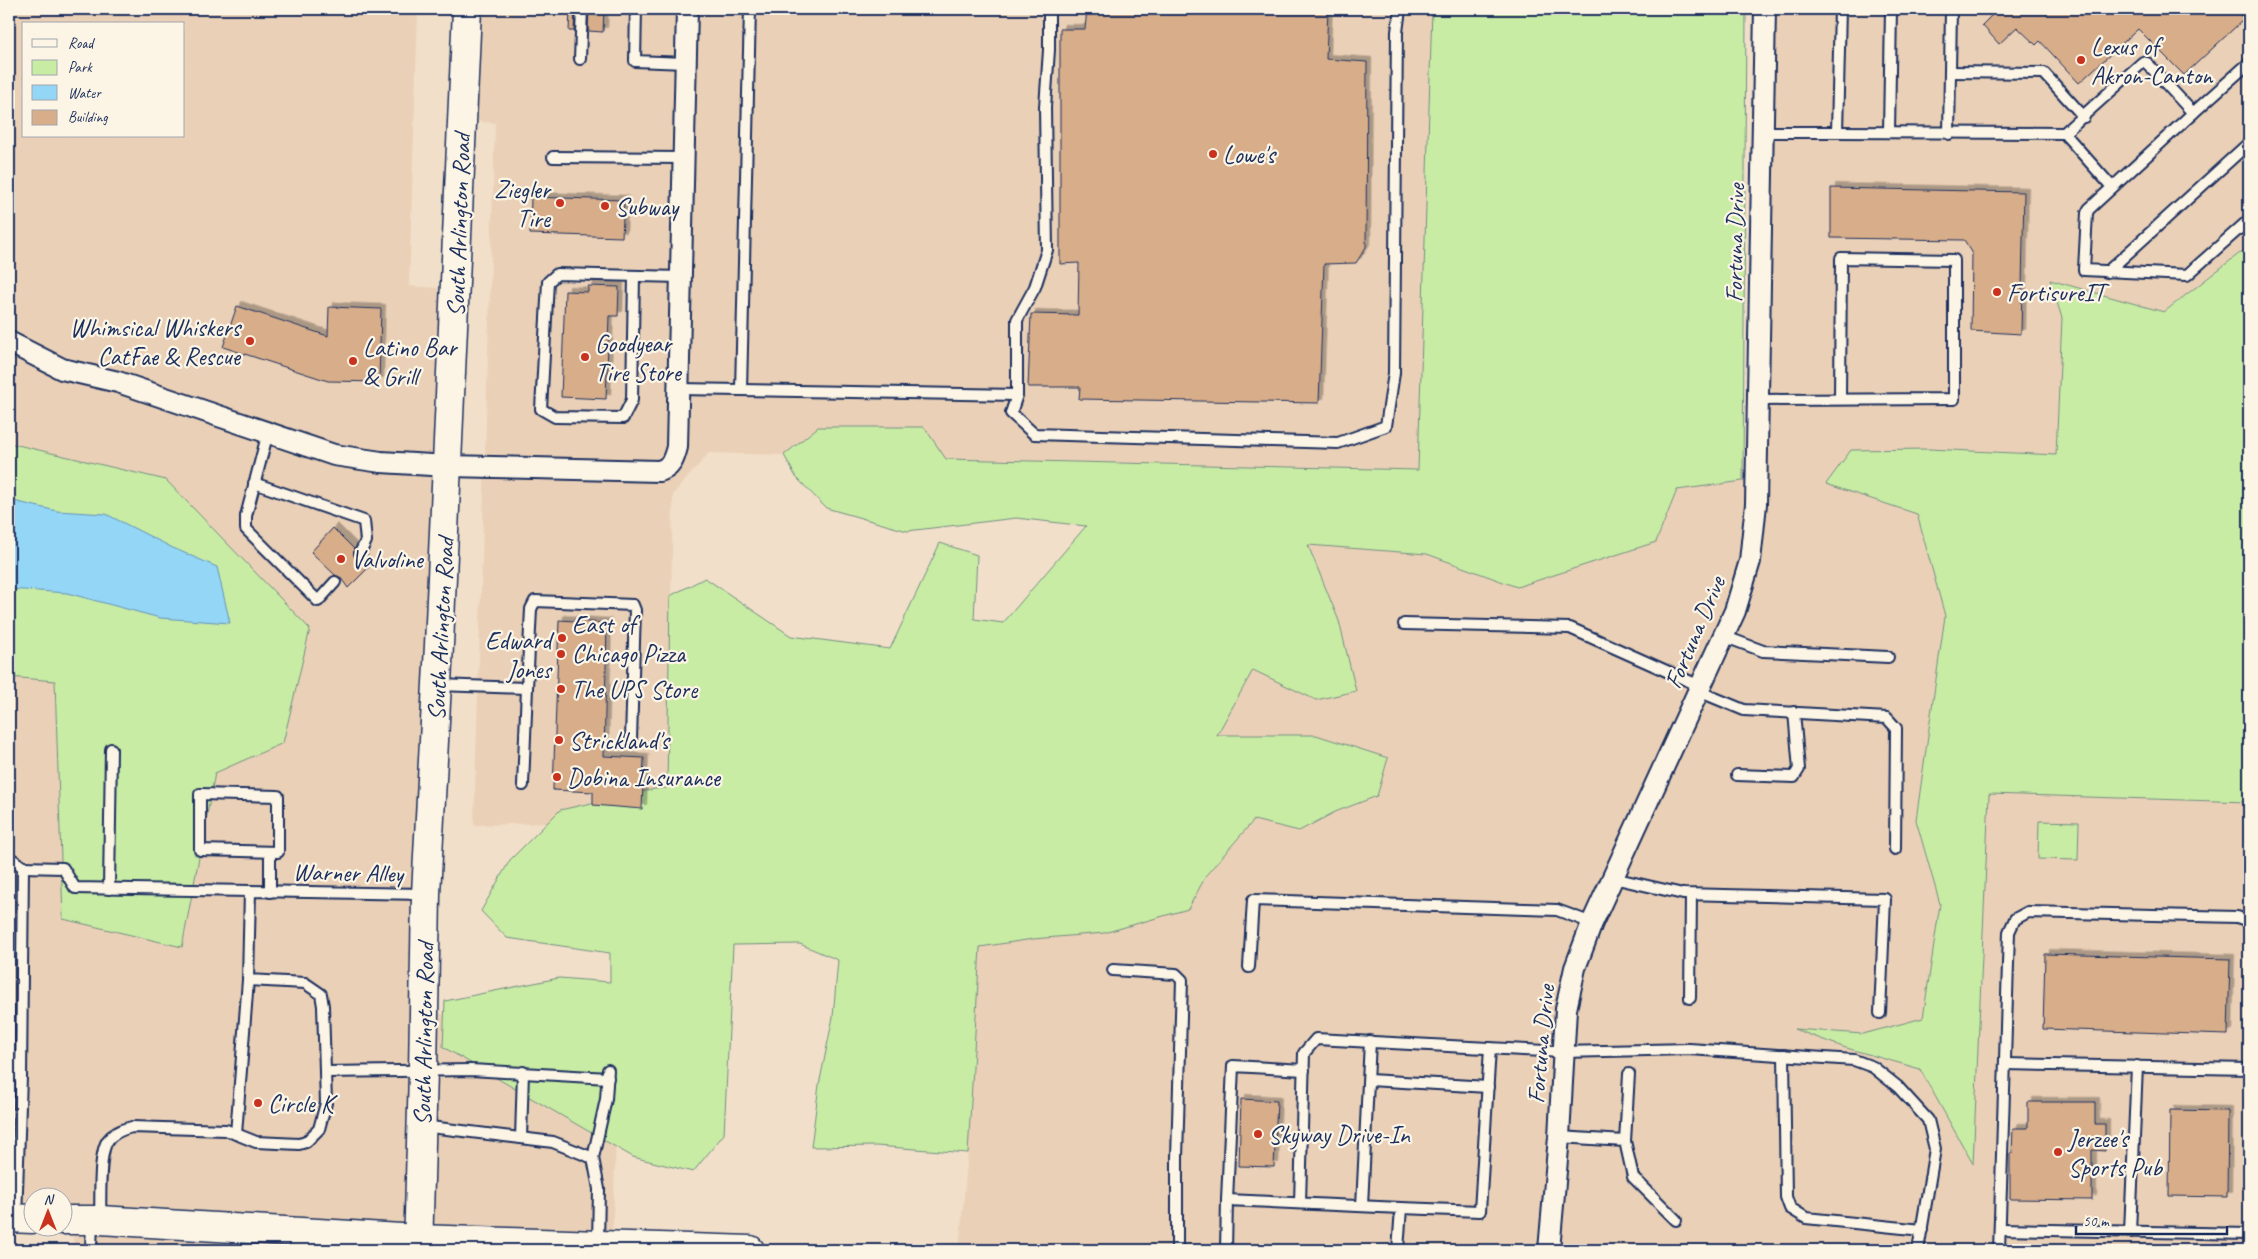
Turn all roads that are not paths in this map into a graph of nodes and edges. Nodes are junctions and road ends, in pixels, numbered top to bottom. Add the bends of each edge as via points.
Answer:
1 (467, 9) edge
2 (582, 9) edge
3 (636, 9) edge
4 (686, 9) edge
5 (750, 9) edge
6 (1049, 9) edge
7 (1400, 9) edge
8 (1765, 9) edge
9 (1840, 9) edge
10 (1891, 9) edge
11 (1951, 9) edge
12 (580, 59) dead end
13 (685, 63) junction
14 (2249, 63) edge
15 (1950, 72) junction
16 (2193, 112) junction
17 (2084, 117) junction
18 (1762, 132) junction
19 (1837, 132) junction
20 (1889, 132) junction
21 (2064, 133) junction
22 (1949, 134) junction
23 (2249, 143) edge
24 (553, 157) dead end
25 (683, 158) junction
26 (2112, 187) junction
27 (2249, 220) edge
28 (2107, 272) junction
29 (634, 276) junction
30 (681, 277) junction
31 (9, 342) edge
32 (678, 389) junction
33 (741, 390) junction
34 (1017, 395) junction
35 (1840, 399) junction
36 (1758, 400) junction
37 (268, 432) junction
38 (448, 466) junction
39 (254, 483) junction
40 (360, 553) dead end
41 (335, 582) dead end
42 (1404, 624) dead end
43 (1723, 636) junction
44 (1888, 657) dead end
45 (438, 684) junction
46 (527, 688) junction
47 (1699, 689) junction
48 (1794, 712) junction
49 (632, 739) dead end
50 (111, 749) dead end
51 (1737, 775) dead end
52 (523, 785) dead end
53 (1895, 849) dead end
54 (270, 852) junction
55 (9, 857) edge
56 (23, 867) junction
57 (1613, 878) junction
58 (109, 889) junction
59 (250, 891) junction
60 (270, 892) junction
61 (426, 894) junction
62 (1691, 895) junction
63 (2249, 921) edge
64 (1592, 923) junction
65 (1249, 967) dead end
66 (1113, 970) dead end
67 (248, 980) junction
68 (1690, 998) dead end
69 (1880, 1012) dead end
70 (1370, 1041) junction
71 (1490, 1048) junction
72 (1563, 1052) junction
73 (1784, 1055) junction
74 (2005, 1064) junction
75 (2136, 1066) junction
76 (2249, 1068) edge
77 (1304, 1070) junction
78 (326, 1072) junction
79 (423, 1072) junction
80 (523, 1072) junction
81 (1629, 1074) dead end
82 (9, 1077) edge
83 (21, 1077) junction
84 (1369, 1080) junction
85 (1488, 1087) junction
86 (421, 1126) junction
87 (236, 1134) junction
88 (521, 1138) junction
89 (1559, 1138) junction
90 (1625, 1140) junction
91 (593, 1158) junction
92 (1227, 1200) junction
93 (1300, 1203) junction
94 (1362, 1206) junction
95 (1401, 1208) junction
96 (19, 1219) edge
97 (72, 1220) edge
98 (96, 1220) junction
99 (1676, 1220) dead end
100 (2000, 1229) junction
101 (1922, 1230) junction
102 (2130, 1232) junction
103 (2249, 1234) edge
104 (418, 1244) edge
105 (598, 1244) junction
106 (661, 1248) edge
107 (700, 1249) edge
108 (91, 1250) edge
109 (736, 1250) edge
110 (750, 1250) edge
111 (1177, 1250) edge
112 (1226, 1250) edge
113 (1398, 1250) edge
114 (1549, 1250) edge
115 (1918, 1250) edge
116 (1999, 1250) edge

1 - 38 main road, South Arlington Road
2 - 12 lane
3 - 13 lane via 635,61
4 - 13 street
5 - 33 lane
6 - 34 lane via 1045,106 1047,250 1035,287 1017,320
7 - 34 lane via 1396,32 1394,372 1386,426 1338,443 1034,434 1011,413
8 - 18 street, Fortuna Drive
9 - 19 lane
10 - 20 lane
11 - 15 lane
13 - 25 street
14 - 16 lane
15 - 17 lane via 2044,73
15 - 22 lane
16 - 17 lane via 2143,62
16 - 26 lane
17 - 21 lane
18 - 19 lane
18 - 36 street, Fortuna Drive
19 - 20 lane
20 - 22 lane
21 - 22 lane
21 - 26 lane
23 - 28 lane
24 - 25 lane
25 - 30 street
26 - 28 lane via 2087,213 2084,270
27 - 28 lane via 2187,275
29 - 29 lane via 557,274 548,282 541,409 554,417 623,418 632,400
29 - 30 lane
30 - 32 street
31 - 37 street via 62,369 118,382
32 - 33 lane
32 - 38 street via 677,447 675,457 666,469
33 - 34 lane
35 - 35 lane via 1954,399 1954,260 1841,258
35 - 36 lane
36 - 43 street, Fortuna Drive via 1756,504 1750,561 1741,597
37 - 38 street via 334,455
37 - 39 lane
38 - 45 main road, South Arlington Road
39 - 40 lane via 364,521 366,541
39 - 41 lane via 246,529 318,601
42 - 47 lane via 1570,628
43 - 44 lane via 1763,651
43 - 47 street, Fortuna Drive
45 - 46 lane
45 - 61 main road, South Arlington Road
46 - 49 lane via 531,609 535,601 633,605
46 - 52 lane
47 - 48 lane via 1744,710
47 - 57 street, Fortuna Drive
48 - 51 lane via 1799,769 1794,777
48 - 53 lane via 1887,718 1896,728
50 - 58 lane
54 - 54 lane via 278,852 278,796 200,794 200,850
54 - 60 lane
55 - 56 lane
56 - 58 lane, Warner Alley via 63,868 75,888
56 - 83 lane
57 - 62 lane
57 - 64 street, Fortuna Drive
58 - 59 lane, Warner Alley
59 - 60 lane, Warner Alley
59 - 67 lane
60 - 61 lane, Warner Alley
61 - 79 main road, South Arlington Road
62 - 68 lane
62 - 69 lane via 1885,899
63 - 74 lane via 2237,917 2028,912 2015,919 2009,932
64 - 65 lane via 1557,910 1253,900
64 - 72 street, Fortuna Drive via 1574,968 1566,1009
66 - 111 lane via 1176,974 1182,980
67 - 78 lane via 305,983 321,994
67 - 87 lane
70 - 71 lane
70 - 77 lane via 1316,1039 1304,1053
70 - 84 lane
71 - 72 lane
71 - 85 lane
72 - 73 lane via 1689,1049
72 - 89 street, Fortuna Drive
73 - 101 lane via 1854,1060 1873,1068 1898,1087 1928,1120 1935,1148
73 - 101 lane via 1786,1198 1790,1208 1806,1218
74 - 75 lane
74 - 100 lane
75 - 76 lane
75 - 102 lane
77 - 92 lane via 1233,1066
77 - 93 lane
78 - 79 lane
78 - 87 lane via 326,1103 322,1121 306,1142 256,1142
79 - 80 lane
79 - 86 main road, South Arlington Road
80 - 88 lane
80 - 91 lane via 608,1074
81 - 90 lane
82 - 83 lane
83 - 96 lane
84 - 85 lane
84 - 94 lane
85 - 95 lane via 1480,1211
86 - 88 lane
86 - 104 main road, South Arlington Road
87 - 98 lane via 204,1129 122,1129 107,1141 103,1153
88 - 91 lane via 553,1142
89 - 90 lane
89 - 114 street, Fortuna Drive
90 - 99 lane via 1634,1177
91 - 105 lane via 599,1189
92 - 93 lane
92 - 112 lane
93 - 94 lane
94 - 95 lane
95 - 113 lane
97 - 98 main road
98 - 104 main road
98 - 108 lane
100 - 102 lane
100 - 116 lane
101 - 115 lane
102 - 103 lane
104 - 105 main road
105 - 106 main road
106 - 107 main road
107 - 109 main road
109 - 110 main road

